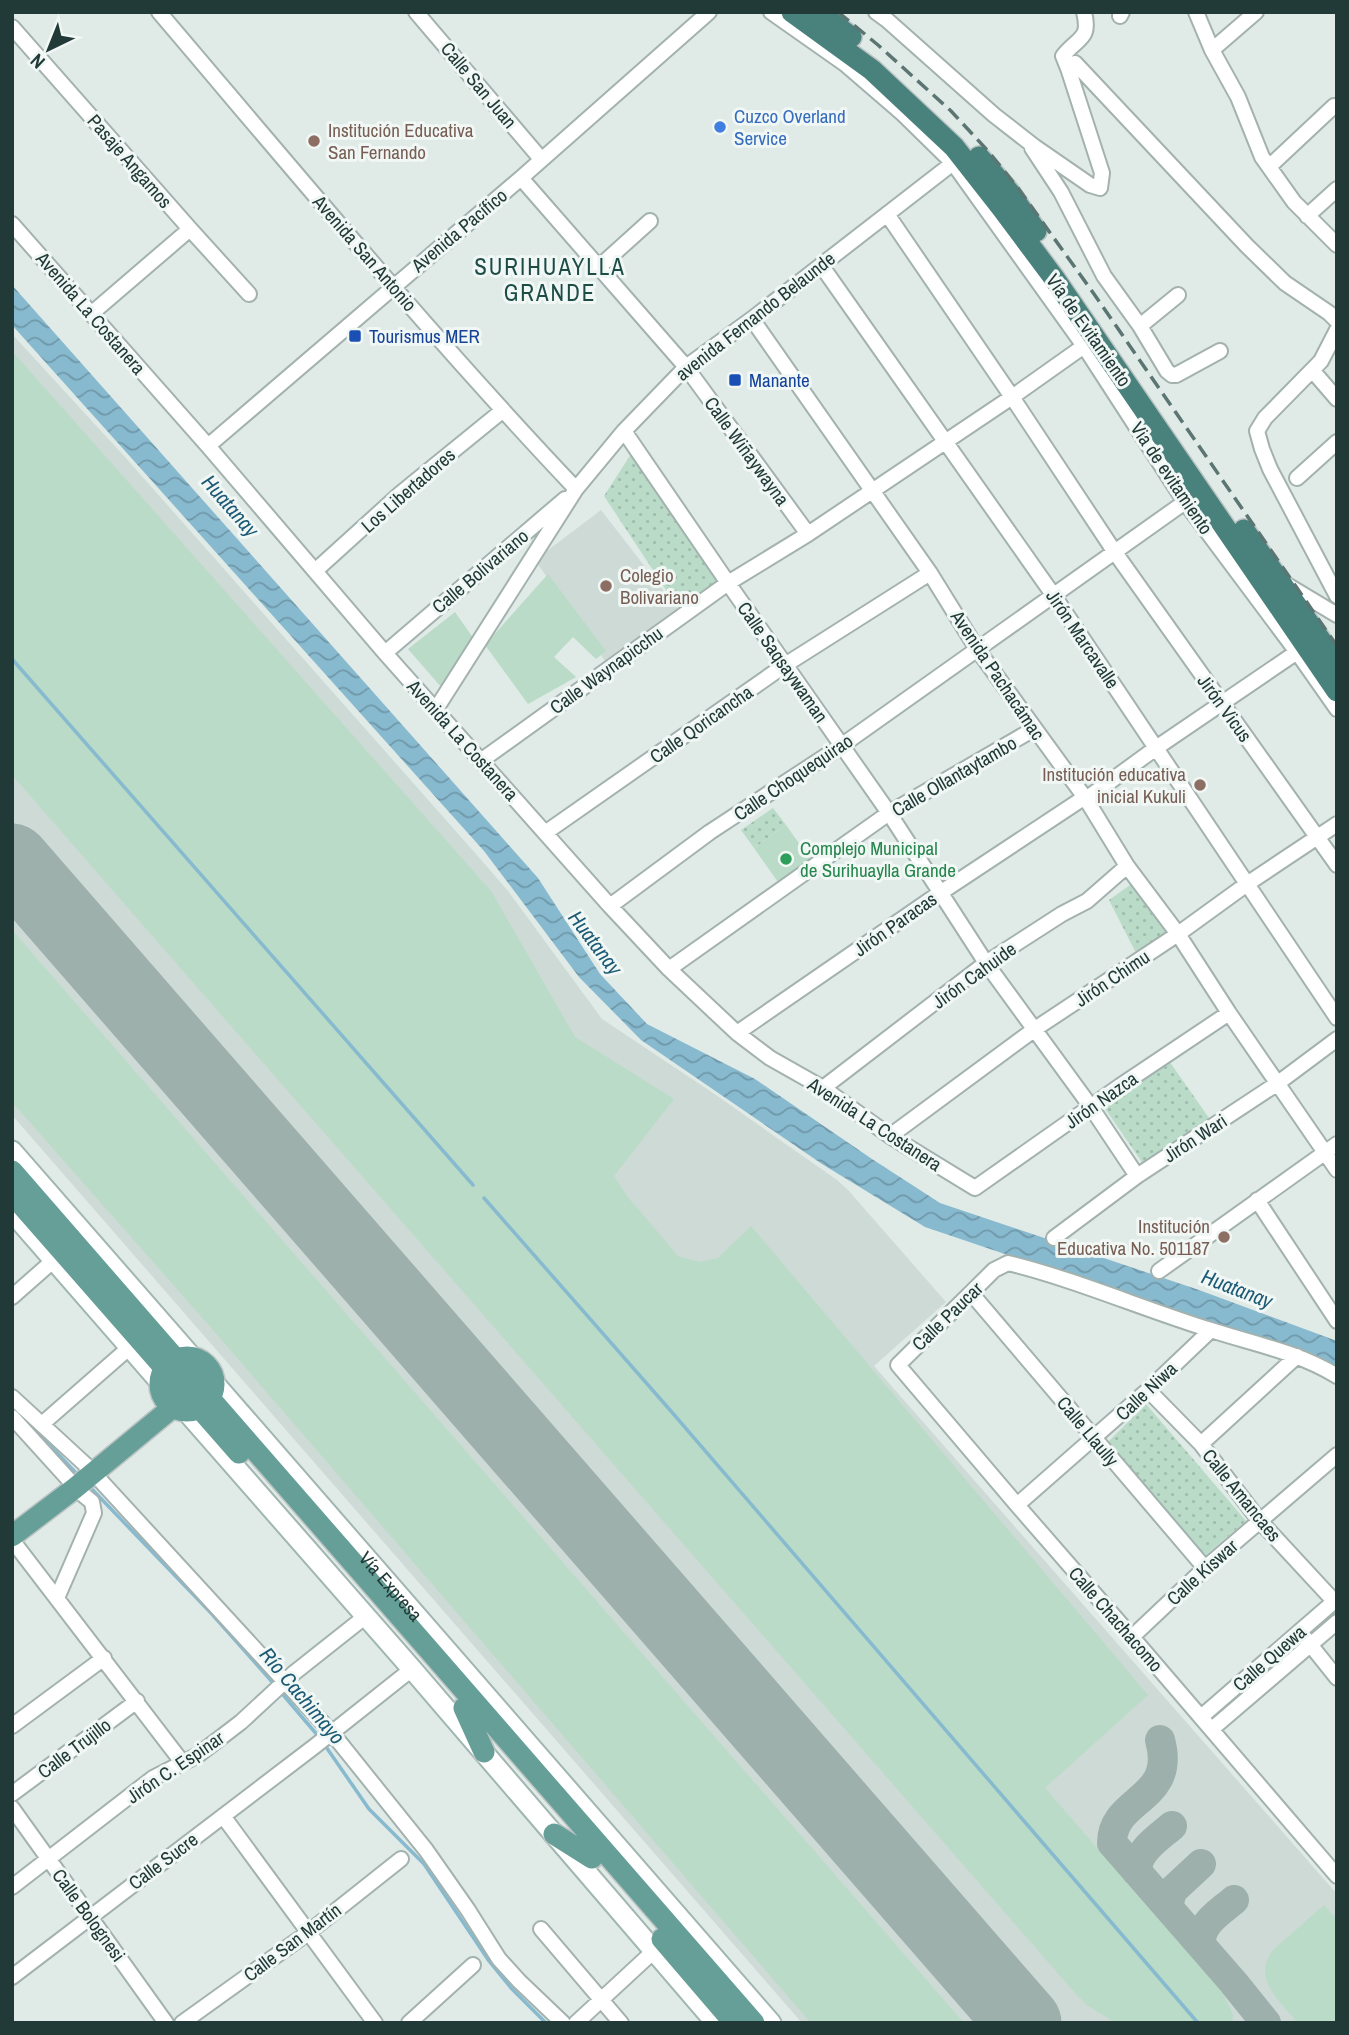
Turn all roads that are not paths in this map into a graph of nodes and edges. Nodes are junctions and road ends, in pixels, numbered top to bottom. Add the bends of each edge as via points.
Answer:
1 (159, 12) edge
2 (416, 12) edge
3 (709, 12) edge
4 (771, 12) edge
5 (792, 12) edge
6 (818, 12) edge
7 (876, 12) edge
8 (1084, 12) edge
9 (1196, 12) edge
10 (1256, 12) edge
11 (12, 27) edge
12 (1212, 50) junction
13 (1069, 71) junction
14 (1334, 106) dead end
15 (1028, 141) junction
16 (541, 159) junction
17 (953, 163) junction
18 (1270, 166) junction
19 (521, 177) junction
20 (1337, 189) edge
21 (887, 214) junction
22 (1307, 216) junction
23 (650, 221) dead end
24 (12, 224) edge
25 (190, 229) junction
26 (1337, 245) edge
27 (821, 265) junction
28 (599, 267) junction
29 (393, 286) junction
30 (249, 294) dead end
31 (1178, 295) dead end
32 (91, 314) junction
33 (752, 319) junction
34 (1337, 321) edge
35 (1140, 326) junction
36 (1337, 330) edge
37 (1084, 345) junction
38 (1220, 351) dead end
39 (685, 368) junction
40 (1312, 370) junction
41 (1012, 397) junction
42 (1337, 399) edge
43 (502, 411) junction
44 (624, 431) junction
45 (946, 439) junction
46 (1337, 442) edge
47 (208, 446) junction
48 (1297, 478) dead end
49 (576, 489) junction
50 (872, 490) junction
51 (1185, 502) junction
52 (808, 534) junction
53 (1114, 551) junction
54 (315, 572) junction
55 (930, 573) junction
56 (1281, 582) junction
57 (728, 583) junction
58 (1054, 596) junction
59 (1337, 596) edge
60 (1337, 615) edge
61 (977, 649) junction
62 (1297, 652) junction
63 (384, 653) junction
64 (1337, 664) edge
65 (785, 665) junction
66 (1337, 691) edge
67 (1222, 705) junction
68 (436, 709) junction
69 (1337, 709) edge
70 (1034, 729) junction
71 (841, 746) junction
72 (1156, 748) junction
73 (482, 760) junction
74 (1086, 799) junction
75 (889, 813) junction
76 (1337, 824) edge
77 (545, 833) junction
78 (1318, 837) junction
79 (1337, 865) edge
80 (1127, 866) junction
81 (1247, 884) junction
82 (940, 893) junction
83 (610, 906) junction
84 (1178, 934) junction
85 (986, 963) junction
86 (669, 968) junction
87 (1228, 1013) junction
88 (1337, 1018) edge
89 (1035, 1030) junction
90 (737, 1033) junction
91 (1337, 1039) edge
92 (1278, 1083) junction
93 (823, 1088) junction
94 (1091, 1107) junction
95 (890, 1136) junction
96 (1331, 1148) edge
97 (12, 1151) edge
98 (1337, 1170) edge
99 (12, 1171) edge
100 (1137, 1176) junction
101 (975, 1188) joint
102 (12, 1194) edge
103 (1257, 1200) junction
104 (12, 1212) edge
105 (1054, 1238) dead end
106 (54, 1260) junction
107 (1159, 1271) dead end
108 (971, 1293) junction
109 (12, 1297) edge
110 (1337, 1321) edge
111 (1211, 1330) junction
112 (130, 1347) junction
113 (1297, 1356) junction
114 (899, 1362) joint
115 (1337, 1376) edge
116 (184, 1387) junction
117 (1148, 1390) junction
118 (12, 1397) edge
119 (12, 1417) edge
120 (42, 1424) junction
121 (1094, 1438) junction
122 (1201, 1444) junction
123 (1337, 1455) edge
124 (82, 1477) junction
125 (1017, 1505) junction
126 (1259, 1520) junction
127 (12, 1522) edge
128 (12, 1538) edge
129 (1205, 1568) junction
130 (57, 1598) junction
131 (1336, 1600) edge
132 (366, 1616) junction
133 (1337, 1622) edge
134 (1300, 1632) junction
135 (1132, 1637) junction
136 (1311, 1645) junction
137 (103, 1658) junction
138 (412, 1669) junction
139 (1337, 1678) edge
140 (280, 1686) junction
141 (137, 1702) junction
142 (469, 1704) junction
143 (1200, 1717) junction
144 (12, 1726) edge
145 (513, 1726) junction
146 (1212, 1729) junction
147 (324, 1739) junction
148 (484, 1752) junction
149 (182, 1762) junction
150 (12, 1794) edge
151 (12, 1808) edge
152 (586, 1810) junction
153 (223, 1816) junction
154 (554, 1833) junction
155 (598, 1853) junction
156 (48, 1859) junction
157 (401, 1859) dead end
158 (1337, 1876) edge
159 (12, 1887) edge
160 (90, 1917) junction
161 (541, 1929) dead end
162 (309, 1932) junction
163 (655, 1950) junction
164 (473, 1965) dead end
165 (12, 1978) edge
166 (601, 1999) junction
167 (166, 2023) edge
168 (182, 2023) edge
169 (375, 2023) edge
170 (409, 2023) edge
171 (563, 2023) edge
172 (576, 2023) edge
173 (621, 2023) edge
174 (716, 2023) edge
175 (734, 2023) edge
176 (754, 2023) edge
177 (771, 2023) edge

1 - 29 street, Avenida San Antonio
2 - 16 street, Calle San Juan
3 - 16 street, Avenida Pacífico
4 - 17 street, Via de evitamiento via 845,64
5 - 66 highway, Vía de Evitamiento via 872,71 954,147 1054,278
6 - 56 highway, Vía de Evitamiento via 881,61 947,122 1009,192
7 - 15 street
8 - 13 street via 1087,29 1063,56
9 - 12 street
10 - 12 street
11 - 25 street, Pasaje Angamos
12 - 18 street
13 - 15 street via 1102,173 1100,188
13 - 34 street via 1067,65 1075,63 1284,283
14 - 18 street
15 - 35 street via 1061,192 1104,276
16 - 19 street, Avenida Pacífico
17 - 21 street, avenida Fernando Belaunde
17 - 37 street, Via de evitamiento
18 - 22 street
19 - 28 street
19 - 29 street, Avenida Pacífico
20 - 22 street
21 - 27 street, avenida Fernando Belaunde
21 - 41 street, Jirón Vicus
22 - 26 street
23 - 28 street
24 - 32 street, Avenida La Costanera
25 - 30 street, Pasaje Angamos
25 - 32 street
27 - 33 street, avenida Fernando Belaunde
27 - 45 street, Jirón Marcavalle
28 - 39 street
29 - 43 street, Avenida San Antonio
29 - 47 street, Avenida Pacífico
31 - 35 street
32 - 47 street, Avenida La Costanera
33 - 39 street, avenida Fernando Belaunde
33 - 50 street, Avenida Pachacámac
35 - 38 street via 1172,375
36 - 40 street
37 - 41 street
37 - 51 street, Via de evitamiento
39 - 44 street, avenida Fernando Belaunde
39 - 52 street, Calle Wiñaywayna
40 - 42 street
40 - 59 street via 1257,431 1270,469
41 - 45 street
41 - 53 street, Jirón Vicus
43 - 49 street, Avenida San Antonio
43 - 54 street, Los Libertadores via 400,494
44 - 49 street, avenida Fernando Belaunde
44 - 57 street, Calle Saqsaywaman
45 - 50 street
45 - 58 street, Jirón Marcavalle
46 - 48 street
47 - 54 street, Avenida La Costanera
49 - 63 street, Calle Bolivariano
49 - 68 street
50 - 52 street, Calle Waynapicchu
50 - 55 street, Avenida Pachacámac
51 - 53 street
51 - 62 street, Via de evitamiento
52 - 57 street, Calle Waynapicchu
53 - 58 street
53 - 67 street, Jirón Vicus
54 - 63 street, Avenida La Costanera
55 - 61 street, Avenida Pachacámac
55 - 65 street, Calle Qoricancha
56 - 60 street
56 - 64 highway, Vía de Evitamiento
57 - 65 street, Calle Saqsaywaman
57 - 73 street, Calle Waynapicchu
58 - 61 street
58 - 72 street, Jirón Marcavalle
61 - 70 street, Avenida Pachacámac
61 - 71 street, Calle Choquequirao
62 - 67 street, Jirón Paracas
62 - 69 street, Via de evitamiento
63 - 68 street, Avenida La Costanera
65 - 71 street, Calle Saqsaywaman
65 - 77 street, Calle Qoricancha
67 - 72 street, Jirón Paracas
67 - 78 street, Jirón Vicus
68 - 73 street, Avenida La Costanera
70 - 74 street, Avenida Pachacámac
70 - 75 street, Calle Ollantaytambo
71 - 75 street, Calle Saqsaywaman
71 - 83 street, Calle Choquequirao via 710,832
72 - 74 street, Jirón Paracas
72 - 81 street, Jirón Marcavalle
73 - 77 street, Avenida La Costanera
74 - 80 street, Avenida Pachacámac
74 - 82 street, Jirón Paracas
75 - 82 street, Calle Saqsaywaman
75 - 86 street, Calle Ollantaytambo
76 - 78 street, Jirón Chimu
77 - 83 street, Avenida La Costanera
78 - 79 street, Jirón Vicus
78 - 81 street, Jirón Chimu
80 - 84 street, Avenida Pachacámac
80 - 85 street, Jirón Cahuide via 1087,901
81 - 84 street, Jirón Chimu
81 - 88 street, Jirón Marcavalle
82 - 85 street, Calle Saqsaywaman
82 - 90 street, Jirón Paracas
83 - 86 street, Avenida La Costanera
84 - 87 street, Avenida Pachacámac
84 - 89 street, Jirón Chimu
85 - 89 street, Calle Saqsaywaman
85 - 93 street, Jirón Cahuide
86 - 90 street, Avenida La Costanera
87 - 92 street, Avenida Pachacámac
87 - 94 street, Jirón Nazca
89 - 94 street, Calle Saqsaywaman
89 - 95 street, Jirón Chimu
90 - 93 street, Avenida La Costanera via 769,1058
91 - 92 street, Jirón Wari
92 - 96 street, Avenida Pachacámac
92 - 100 street, Jirón Wari
93 - 95 street, Avenida La Costanera
94 - 100 street, Calle Saqsaywaman
94 - 101 street, Jirón Nazca
95 - 101 street, Avenida La Costanera
96 - 98 street, Avenida Pachacámac
96 - 103 street
97 - 116 main road, Vía Expresa
99 - 116 main road, Vía Expresa
100 - 105 street, Jirón Wari
102 - 116 main road, Vía Expresa
103 - 107 street
103 - 110 street
104 - 106 main road, Vía Expresa
106 - 109 street
106 - 112 main road, Vía Expresa
108 - 111 street, Calle Paucar via 1008,1263
108 - 114 street, Calle Paucar
108 - 121 street, Calle Llaully
111 - 113 street
111 - 117 street, Calle Niwa
112 - 116 main road, Vía Expresa
112 - 120 street
113 - 115 street
113 - 122 street
114 - 125 street, Calle Chachacomo
116 - 124 main road
116 - 132 main road, Vía Expresa
116 - 142 main road, Vía Expresa
116 - 145 main road, Vía Expresa
117 - 121 street, Calle Niwa
117 - 122 street, Calle Amancaes
118 - 120 street
119 - 124 street
120 - 124 street
121 - 125 street, Calle Niwa
121 - 129 street, Calle Llaully
122 - 126 street, Calle Amancaes
123 - 126 street, Calle Kiswar
124 - 127 main road
124 - 128 main road
124 - 130 street via 94,1513
124 - 140 street
125 - 135 street, Calle Chachacomo
126 - 129 street, Calle Kiswar
126 - 131 street, Calle Amancaes
128 - 130 street
129 - 135 street, Calle Kiswar
130 - 137 street
131 - 134 street, Calle Quewa
132 - 138 main road, Vía Expresa
132 - 140 street, Jirón C. Espinar
133 - 136 street, Calle Quewa
134 - 136 street
134 - 143 street, Calle Quewa
135 - 143 street, Calle Chachacomo
136 - 139 street
136 - 146 street, Calle Quewa
137 - 141 street
137 - 144 street
138 - 147 street, Calle Sucre
138 - 148 main road, Vía Expresa
140 - 147 street
140 - 149 street, Jirón C. Espinar via 241,1723
141 - 149 street
141 - 150 street, Calle Trujillo
142 - 145 main road
142 - 148 main road
142 - 155 main road, Vía Expresa
143 - 146 street, Calle Chachacomo
145 - 152 main road, Vía Expresa
146 - 158 street, Calle Chachacomo
147 - 153 street, Calle Sucre
147 - 171 street via 431,1858 499,1959
148 - 154 main road, Vía Expresa
149 - 156 street, Jirón C. Espinar via 153,1778
151 - 156 street, Calle Bolognesi
152 - 155 main road
152 - 177 main road, Vía Expresa
153 - 160 street, Calle Sucre
153 - 162 street
154 - 155 main road
154 - 163 main road, Vía Expresa
155 - 175 main road, Vía Expresa
155 - 176 main road, Vía Expresa
156 - 159 street, Jirón C. Espinar
156 - 160 street, Calle Bolognesi
157 - 162 street, Calle San Martín
160 - 165 street, Calle Sucre
160 - 167 street, Calle Bolognesi
161 - 166 street
162 - 168 street, Calle San Martín
162 - 169 street
163 - 166 street
163 - 174 main road, Vía Expresa
164 - 170 street
166 - 172 street
166 - 173 street

